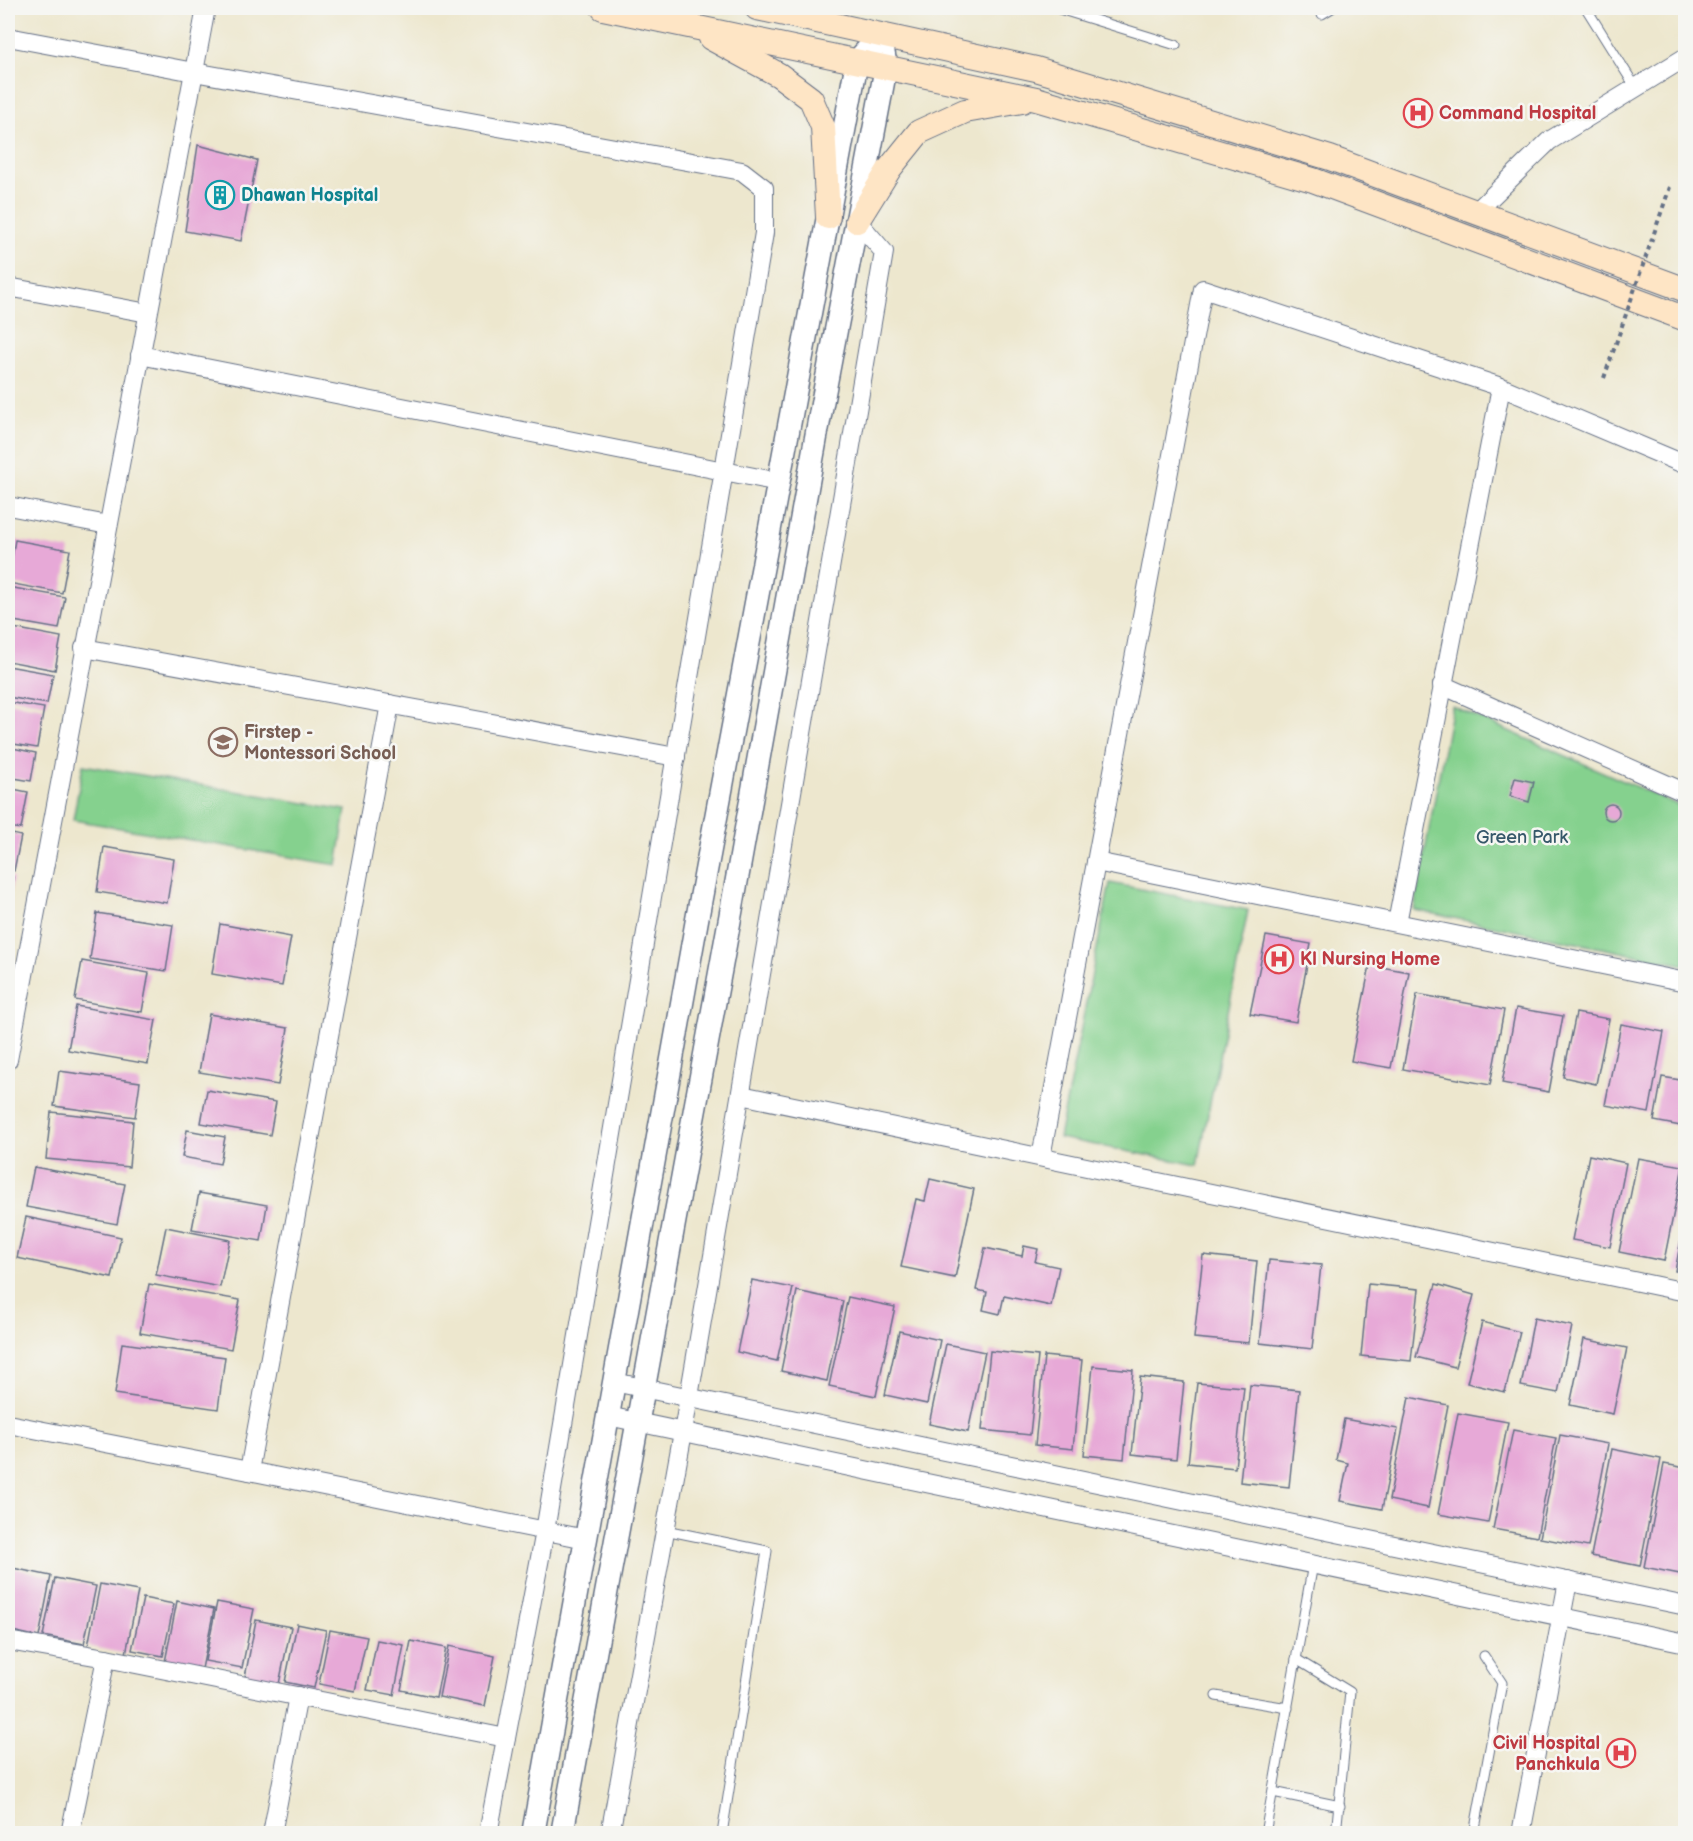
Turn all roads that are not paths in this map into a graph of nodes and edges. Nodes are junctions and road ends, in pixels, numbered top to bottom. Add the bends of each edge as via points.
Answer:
1 (603, 8) edge
2 (757, 8) edge
3 (1056, 8) edge
4 (1318, 8) edge
5 (1332, 8) edge
6 (1586, 8) edge
7 (204, 9) edge
8 (689, 26) junction
9 (881, 35) junction
10 (8, 37) edge
11 (1176, 45) dead end
12 (1685, 57) edge
13 (857, 61) junction
14 (886, 67) junction
15 (194, 72) junction
16 (1636, 88) junction
17 (1036, 99) junction
18 (1476, 212) junction
19 (828, 217) junction
20 (856, 221) junction
21 (8, 286) edge
22 (1686, 290) edge
23 (148, 313) junction
24 (1686, 319) edge
25 (140, 355) junction
26 (1501, 387) junction
27 (1686, 465) edge
28 (724, 471) junction
29 (779, 482) junction
30 (8, 506) edge
31 (108, 525) junction
32 (84, 648) junction
33 (1442, 685) junction
34 (390, 704) junction
35 (676, 757) junction
36 (1686, 793) edge
37 (1096, 862) junction
38 (1397, 923) junction
39 (1686, 982) edge
40 (8, 1060) edge
41 (741, 1095) junction
42 (1041, 1157) junction
43 (1686, 1292) edge
44 (614, 1382) junction
45 (644, 1388) junction
46 (689, 1397) junction
47 (608, 1416) junction
48 (638, 1423) junction
49 (8, 1424) edge
50 (683, 1432) junction
51 (249, 1470) junction
52 (618, 1529) junction
53 (665, 1530) junction
54 (545, 1531) junction
55 (586, 1540) junction
56 (612, 1563) junction
57 (1314, 1564) junction
58 (1568, 1581) junction
59 (1686, 1606) edge
60 (1561, 1616) junction
61 (8, 1641) edge
62 (1686, 1642) edge
63 (1484, 1656) dead end
64 (106, 1658) junction
65 (1296, 1659) junction
66 (298, 1696) junction
67 (1216, 1696) dead end
68 (1288, 1708) junction
69 (506, 1738) junction
70 (1273, 1792) junction
71 (1340, 1806) junction
72 (70, 1833) edge
73 (272, 1833) edge
74 (488, 1833) edge
75 (533, 1833) edge
76 (562, 1833) edge
77 (610, 1833) edge
78 (722, 1833) edge
79 (1265, 1833) edge
80 (1336, 1833) edge
81 (1474, 1833) edge
82 (1521, 1833) edge

1 - 8 main road
2 - 9 main road
3 - 11 lane
4 - 5 lane via 1322,14
6 - 16 lane
7 - 15 street
8 - 13 main road
8 - 19 main road via 779,75 811,99 823,127
9 - 13 street
9 - 14 street
9 - 18 main road via 1047,72 1330,158
10 - 15 street
12 - 16 street
13 - 14 main road
13 - 19 street
14 - 17 main road
14 - 20 street
15 - 23 street
15 - 28 street via 742,171 764,188 764,232
16 - 18 street via 1549,141
17 - 20 main road via 965,111 919,132
17 - 24 main road via 1314,180
18 - 22 main road
19 - 29 street
20 - 41 street via 884,252
20 - 45 street
21 - 23 street
23 - 25 street
25 - 28 street
25 - 31 street
26 - 27 street
26 - 33 street
26 - 37 street via 1203,289
28 - 29 street
28 - 35 street
29 - 44 street
30 - 31 street
31 - 32 street
32 - 34 street
32 - 40 street
33 - 36 street
33 - 38 street
34 - 35 street
34 - 51 street
35 - 54 street
37 - 38 street
37 - 42 street
38 - 39 street
41 - 42 street
41 - 46 street
42 - 43 street
44 - 45 street
44 - 47 street
45 - 46 street
45 - 48 street
46 - 50 street
46 - 58 street
47 - 48 street
47 - 55 street
48 - 50 street
48 - 52 street
49 - 51 street
50 - 53 street
50 - 57 street
51 - 54 street
52 - 55 street
52 - 56 street
53 - 77 street
53 - 78 lane via 767,1551
54 - 55 street
54 - 69 street
55 - 56 street
55 - 75 street
56 - 76 street
57 - 60 street
57 - 65 lane
58 - 59 street
58 - 60 street
60 - 62 street
60 - 82 street
61 - 64 street
63 - 81 lane via 1503,1683
64 - 66 street
64 - 72 street
65 - 68 lane
65 - 71 lane via 1350,1692
66 - 69 street
66 - 73 street
67 - 68 lane
68 - 70 lane
69 - 74 street
70 - 71 lane
70 - 79 lane
71 - 80 lane

